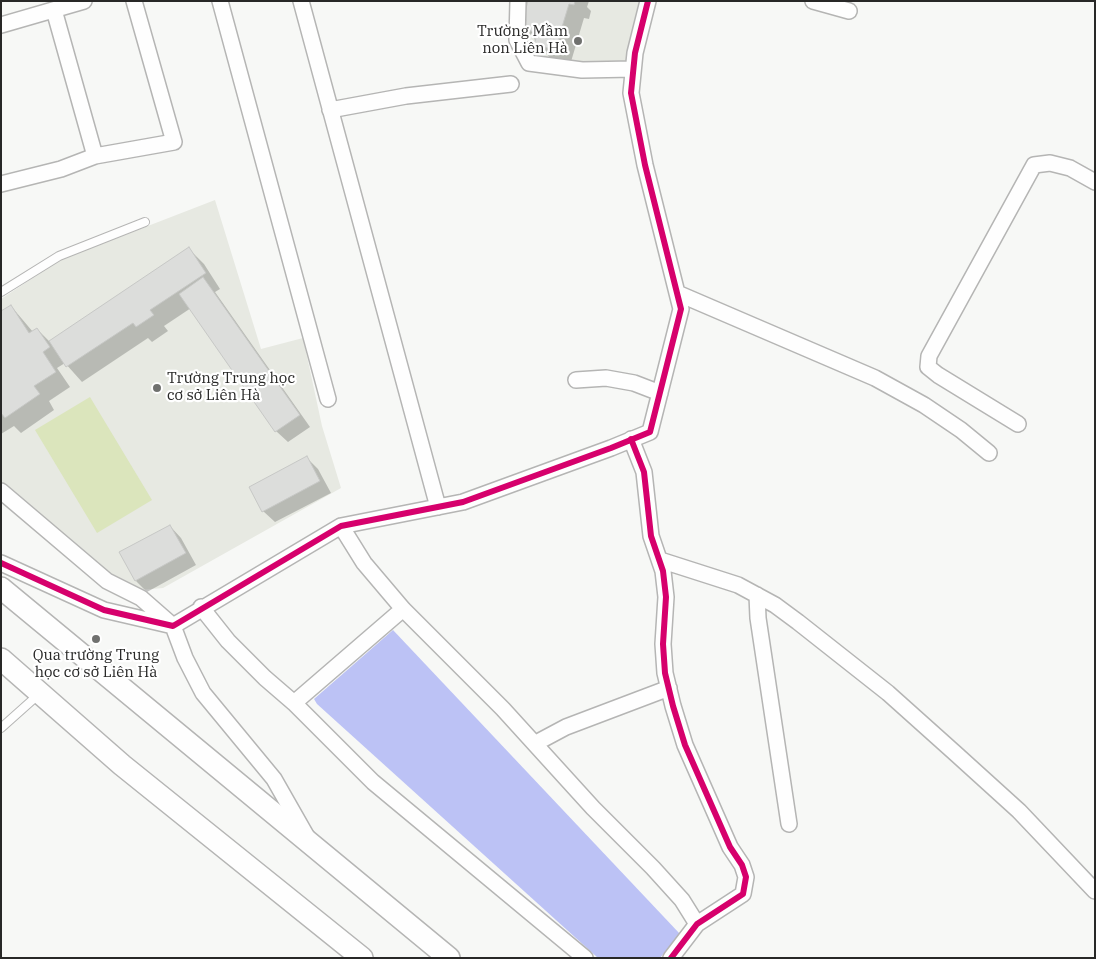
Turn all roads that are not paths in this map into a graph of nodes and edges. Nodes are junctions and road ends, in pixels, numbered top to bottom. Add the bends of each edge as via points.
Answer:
1 (84, 1) edge
2 (134, 1) edge
3 (220, 1) edge
4 (300, 1) edge
5 (518, 1) edge
6 (648, 1) edge
7 (813, 1) edge
8 (54, 10) junction
9 (848, 11) dead end
10 (1, 25) edge
11 (633, 69) junction
12 (511, 84) dead end
13 (330, 110) junction
14 (95, 156) junction
15 (1095, 182) edge
16 (1, 184) edge
17 (145, 222) dead end
18 (1, 292) edge
19 (677, 293) junction
20 (576, 380) dead end
21 (660, 393) junction
22 (328, 399) dead end
23 (1018, 424) dead end
24 (631, 440) junction
25 (989, 453) dead end
26 (1, 491) edge
27 (438, 507) junction
28 (341, 526) junction
29 (660, 560) junction
30 (1, 563) edge
31 (1, 588) edge
32 (757, 595) junction
33 (202, 607) junction
34 (403, 609) junction
35 (173, 626) junction
36 (1, 660) edge
37 (669, 688) junction
38 (40, 693) junction
39 (294, 702) junction
40 (1, 728) edge
41 (536, 743) junction
42 (789, 824) dead end
43 (312, 846) junction
44 (1095, 891) edge
45 (697, 924) junction
46 (362, 958) edge
47 (449, 958) edge
48 (585, 958) edge
49 (671, 958) edge

1 - 8 street
2 - 14 street via 174,142
3 - 22 street
4 - 13 street
5 - 11 street via 517,40 529,63 582,70
6 - 11 street
7 - 9 street
8 - 10 street
8 - 14 street
11 - 19 street via 631,93 645,165
12 - 13 street via 406,96
13 - 27 street
14 - 16 street via 61,169
15 - 23 street via 1070,168 1050,163 1034,165 929,356 928,367 938,375
17 - 18 lane via 59,256
19 - 21 street via 681,308
19 - 25 street via 875,378 924,405
20 - 21 street via 606,378 634,383
21 - 24 street via 650,432
24 - 27 street via 463,502
24 - 29 street via 644,472 651,536
26 - 35 street via 107,581 141,598
27 - 28 street
28 - 33 street
28 - 34 street via 364,563
29 - 32 street via 709,575
29 - 37 street via 666,597 663,644
30 - 35 street via 104,610
31 - 43 main road
32 - 42 street
32 - 44 street via 798,622 915,716 1019,811
33 - 35 street
33 - 39 street via 228,641
34 - 39 street
34 - 41 street
35 - 43 street via 203,693 274,779
36 - 38 main road
37 - 41 street via 566,727
37 - 45 street via 685,746 746,877 743,894
38 - 40 lane
38 - 46 main road via 122,765
39 - 48 street via 373,782
41 - 45 street via 593,808 682,900
43 - 47 main road
45 - 49 street

